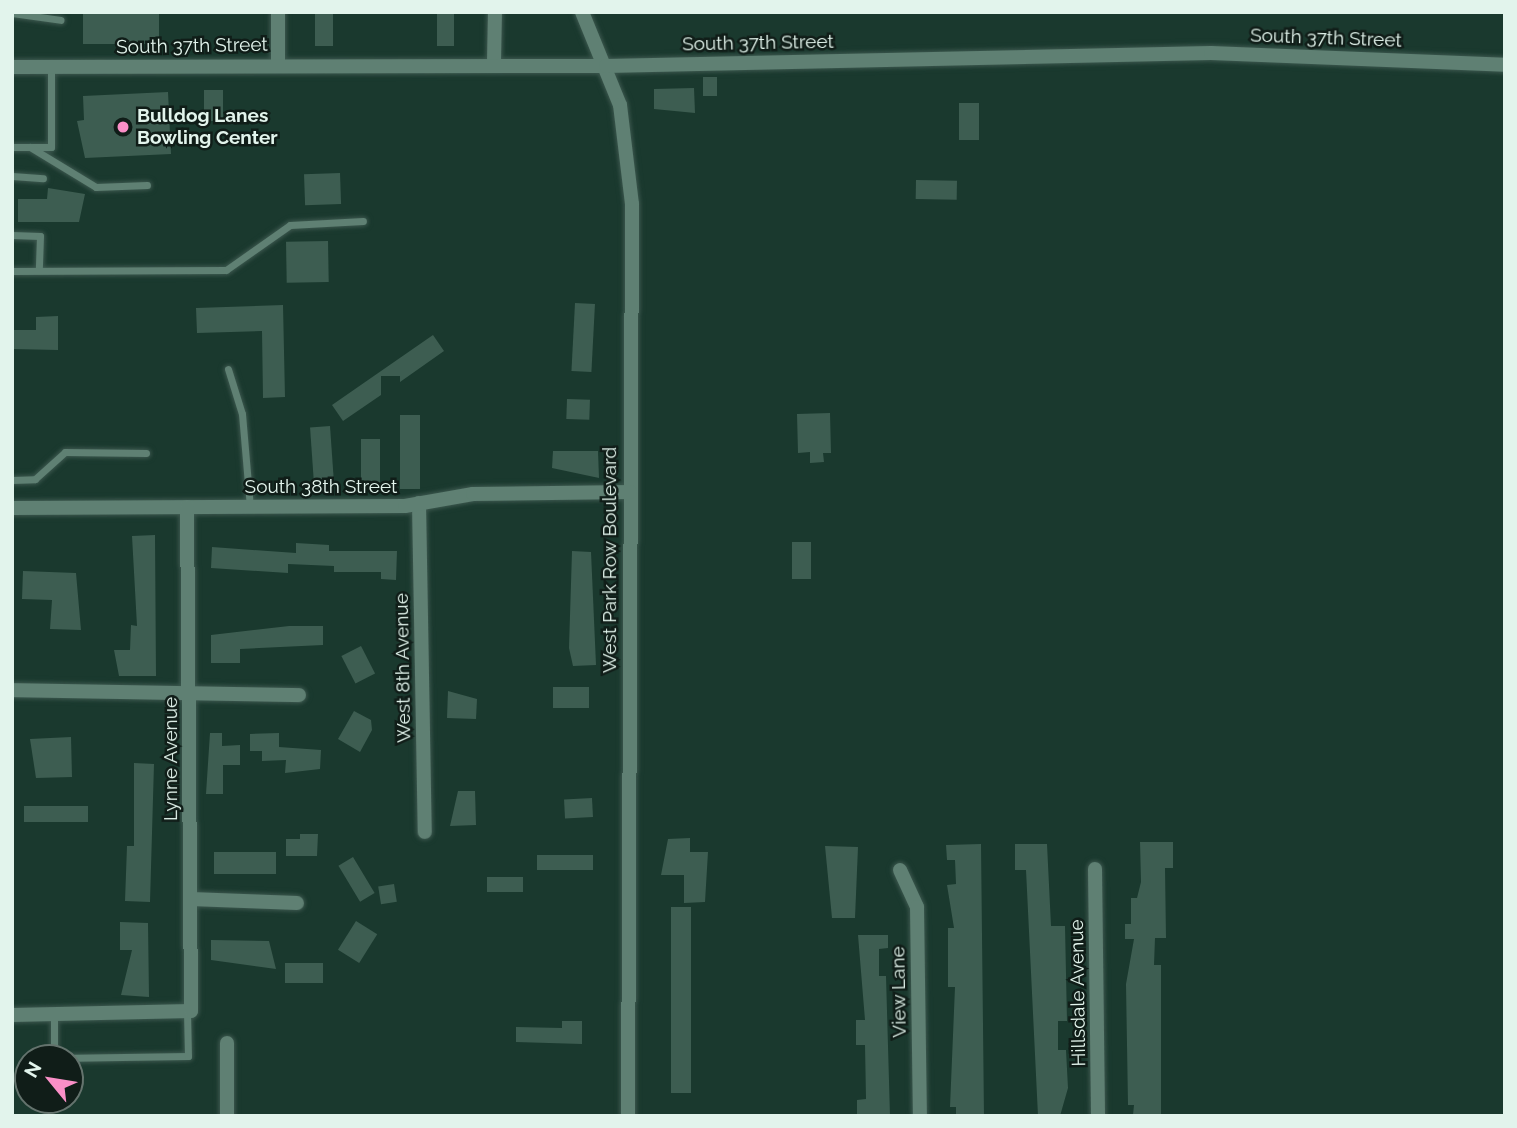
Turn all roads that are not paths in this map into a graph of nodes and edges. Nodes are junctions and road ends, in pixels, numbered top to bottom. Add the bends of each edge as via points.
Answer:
1 (278, 12) edge
2 (495, 12) edge
3 (582, 12) edge
4 (12, 13) edge
5 (61, 20) dead end
6 (494, 62) junction
7 (278, 65) junction
8 (1505, 65) edge
9 (606, 66) junction
10 (12, 67) edge
11 (51, 67) junction
12 (12, 147) edge
13 (30, 147) junction
14 (12, 176) edge
15 (43, 177) dead end
16 (147, 186) dead end
17 (363, 221) dead end
18 (12, 235) edge
19 (12, 271) edge
20 (39, 271) junction
21 (228, 369) dead end
22 (146, 453) dead end
23 (12, 480) edge
24 (630, 492) junction
25 (419, 503) junction
26 (250, 506) junction
27 (187, 507) junction
28 (12, 508) edge
29 (12, 690) edge
30 (189, 692) junction
31 (299, 695) dead end
32 (425, 832) dead end
33 (1095, 869) dead end
34 (900, 870) dead end
35 (191, 899) junction
36 (297, 903) dead end
37 (189, 1011) junction
38 (12, 1015) edge
39 (54, 1015) junction
40 (227, 1043) dead end
41 (55, 1044) edge
42 (84, 1058) edge
43 (227, 1116) edge
44 (628, 1116) edge
45 (920, 1116) edge
46 (1098, 1116) edge

1 - 7 street
2 - 6 street
3 - 9 street, West Park Row Boulevard
4 - 5 lane
6 - 7 street, South 37th Street
6 - 9 street, South 37th Street
7 - 11 street, South 37th Street
8 - 9 street, South 37th Street via 1212,53
9 - 24 street, West Park Row Boulevard via 629,159
10 - 11 street, South 37th Street
11 - 13 lane via 51,147
12 - 13 lane
13 - 16 lane via 96,187
14 - 15 lane
17 - 20 lane via 290,225 226,270
18 - 20 lane via 40,236
19 - 20 lane
21 - 26 lane via 242,414
22 - 23 lane via 65,452 35,479
24 - 25 street, South 38th Street via 473,494
24 - 44 street, West Park Row Boulevard
25 - 26 street, South 38th Street
25 - 32 street, West 8th Avenue
26 - 27 street, South 38th Street
27 - 28 street, South 38th Street
27 - 30 street, Lynne Avenue
29 - 30 street
30 - 31 street
30 - 35 street, Lynne Avenue
33 - 46 street, Hillsdale Avenue
34 - 45 street, View Lane via 917,907
35 - 36 street
35 - 37 street, Lynne Avenue
37 - 39 street
37 - 42 lane via 188,1056
38 - 39 street
39 - 41 lane
40 - 43 street

